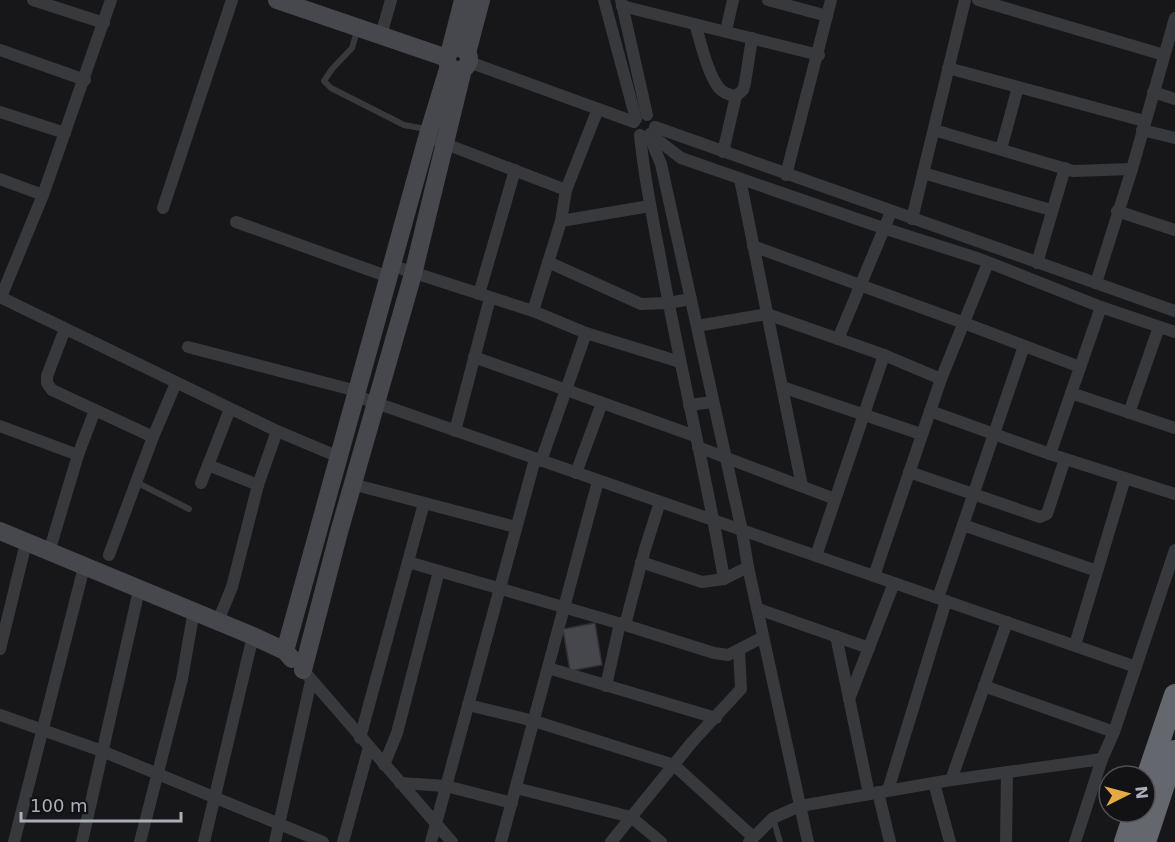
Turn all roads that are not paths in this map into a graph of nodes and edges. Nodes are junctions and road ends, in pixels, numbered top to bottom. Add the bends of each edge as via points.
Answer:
1 (33, 0) edge
2 (111, 0) edge
3 (232, 0) edge
4 (391, 0) edge
5 (463, 0) edge
6 (481, 0) edge
7 (604, 0) edge
8 (733, 0) edge
9 (768, 0) edge
10 (831, 0) edge
11 (966, 0) edge
12 (978, 0) edge
13 (287, 2) edge
14 (621, 3) edge
15 (827, 16) junction
16 (1175, 18) edge
17 (104, 23) junction
18 (695, 24) junction
19 (357, 27) junction
20 (726, 31) junction
21 (381, 35) junction
22 (752, 38) junction
23 (0, 50) edge
24 (819, 55) junction
25 (1164, 56) junction
26 (457, 60) junction
27 (948, 68) junction
28 (85, 80) junction
29 (1018, 87) junction
30 (1153, 92) junction
31 (736, 96) junction
32 (1175, 99) edge
33 (598, 109) junction
34 (0, 112) edge
35 (639, 119) junction
36 (1143, 125) junction
37 (934, 130) junction
38 (65, 133) junction
39 (648, 133) junction
40 (434, 136) junction
41 (1175, 138) edge
42 (1000, 149) junction
43 (723, 152) junction
44 (1065, 168) junction
45 (1132, 169) junction
46 (515, 170) junction
47 (923, 173) junction
48 (786, 175) junction
49 (0, 179) edge
50 (740, 179) junction
51 (566, 190) junction
52 (42, 195) junction
53 (650, 206) junction
54 (163, 208) dead end
55 (1051, 210) junction
56 (1117, 211) junction
57 (891, 212) junction
58 (912, 219) junction
59 (561, 221) junction
60 (236, 222) dead end
61 (883, 228) junction
62 (1175, 230) edge
63 (986, 244) junction
64 (753, 246) junction
65 (984, 261) junction
66 (548, 262) junction
67 (1037, 263) junction
68 (391, 272) junction
69 (412, 274) junction
70 (1096, 283) junction
71 (860, 285) junction
72 (485, 296) junction
73 (1, 297) edge
74 (691, 299) junction
75 (668, 303) junction
76 (1101, 307) junction
77 (533, 310) junction
78 (1175, 311) edge
79 (767, 314) junction
80 (964, 322) junction
81 (697, 326) junction
82 (1159, 327) junction
83 (65, 329) junction
84 (1175, 332) edge
85 (586, 333) junction
86 (838, 339) junction
87 (1024, 346) junction
88 (188, 347) dead end
89 (884, 355) junction
90 (474, 357) junction
91 (680, 362) junction
92 (1080, 367) junction
93 (941, 379) junction
94 (177, 383) junction
95 (782, 387) junction
96 (566, 390) junction
97 (356, 393) junction
98 (1071, 393) junction
99 (713, 402) junction
100 (602, 403) junction
101 (375, 404) junction
102 (689, 405) junction
103 (230, 409) junction
104 (96, 410) junction
105 (930, 411) junction
106 (1129, 413) junction
107 (864, 414) junction
108 (0, 426) edge
109 (1175, 428) edge
110 (277, 431) junction
111 (454, 431) junction
112 (921, 434) junction
113 (994, 434) junction
114 (153, 437) junction
115 (697, 441) junction
116 (78, 454) junction
117 (1050, 454) junction
118 (339, 457) junction
119 (725, 457) junction
120 (1065, 459) junction
121 (538, 460) junction
122 (208, 465) junction
123 (909, 472) junction
124 (576, 473) junction
125 (1125, 478) junction
126 (598, 481) junction
127 (136, 482) junction
128 (201, 483) dead end
129 (258, 484) junction
130 (352, 484) junction
131 (802, 486) junction
132 (974, 494) junction
133 (1175, 494) edge
134 (835, 499) junction
135 (660, 502) junction
136 (424, 503) junction
137 (189, 509) dead end
138 (714, 521) junction
139 (963, 525) junction
140 (516, 527) junction
141 (0, 531) edge
142 (742, 531) junction
143 (26, 543) junction
144 (1175, 550) edge
145 (49, 552) junction
146 (109, 555) dead end
147 (816, 556) junction
148 (408, 562) junction
149 (641, 562) junction
150 (84, 567) junction
151 (748, 567) junction
152 (1097, 571) junction
153 (439, 572) junction
154 (873, 576) junction
155 (724, 579) junction
156 (894, 583) junction
157 (499, 589) junction
158 (139, 590) junction
159 (942, 600) junction
160 (564, 607) junction
161 (758, 609) junction
162 (194, 610) junction
163 (218, 621) junction
164 (1007, 622) junction
165 (622, 624) junction
166 (253, 636) junction
167 (836, 636) junction
168 (763, 637) junction
169 (1075, 645) junction
170 (869, 648) junction
171 (0, 650) edge
172 (739, 650) junction
173 (285, 651) junction
174 (1136, 667) junction
175 (548, 668) junction
176 (307, 675) junction
177 (606, 686) junction
178 (984, 686) junction
179 (1175, 695) edge
180 (849, 699) junction
181 (468, 705) junction
182 (0, 715) edge
183 (716, 718) junction
184 (534, 721) junction
185 (43, 730) junction
186 (1114, 732) junction
187 (364, 743) junction
188 (102, 751) junction
189 (1175, 751) edge
190 (1102, 759) junction
191 (1151, 764) edge
192 (384, 765) junction
193 (674, 765) junction
194 (1007, 772) junction
195 (156, 773) junction
196 (951, 780) junction
197 (400, 783) junction
198 (934, 783) junction
199 (446, 786) junction
200 (516, 788) junction
201 (878, 792) junction
202 (216, 798) junction
203 (512, 803) junction
204 (800, 806) junction
205 (631, 817) junction
206 (773, 818) junction
207 (436, 823) junction
208 (279, 824) junction
209 (1131, 824) edge
210 (751, 840) edge
211 (14, 842) edge
212 (82, 842) edge
213 (140, 842) edge
214 (204, 842) edge
215 (275, 842) edge
216 (323, 842) edge
217 (343, 842) edge
218 (431, 842) edge
219 (452, 842) edge
220 (501, 842) edge
221 (611, 842) edge
222 (661, 842) edge
223 (780, 842) edge
224 (808, 842) edge
225 (890, 842) edge
226 (950, 842) edge
227 (1006, 842) edge
228 (1075, 842) edge
229 (1125, 842) edge
230 (1145, 842) edge

1 - 17 street
2 - 17 street
3 - 54 street
4 - 21 street
5 - 26 street
6 - 26 street
7 - 35 street
8 - 20 street
9 - 15 street
10 - 15 street
11 - 27 street
12 - 25 street
13 - 19 street
14 - 18 street
14 - 35 street
15 - 24 street
16 - 25 street
17 - 28 street
18 - 20 street
18 - 31 street via 712,77 724,93
19 - 21 street
19 - 40 lane via 352,48 324,81 404,125
20 - 22 street
21 - 26 street
22 - 24 street
22 - 31 street via 745,83
23 - 28 street
24 - 48 street
25 - 30 street
26 - 33 street
26 - 40 street
27 - 29 street
27 - 37 street
28 - 38 street
29 - 36 street
29 - 42 street
30 - 32 street
30 - 36 street
31 - 43 street
33 - 35 street
33 - 51 street
34 - 38 street
35 - 39 street via 635,130
35 - 39 street via 651,117
36 - 41 street
36 - 45 street
37 - 42 street
37 - 47 street
38 - 52 street
39 - 43 street
39 - 50 street via 681,158
39 - 53 street via 643,169
39 - 74 street via 661,164
40 - 46 street
40 - 68 street
40 - 69 street
42 - 44 street
43 - 48 street
44 - 45 street
44 - 55 street
45 - 56 street
46 - 51 street
46 - 72 street
47 - 55 street
47 - 58 street
48 - 57 street
49 - 52 street
50 - 61 street
50 - 64 street
51 - 59 street
52 - 73 street
53 - 59 street
53 - 75 street
55 - 67 street
56 - 62 street
56 - 70 street
57 - 58 street
57 - 61 street
58 - 63 street
59 - 66 street
60 - 68 street
61 - 65 street
61 - 71 street
63 - 65 street
63 - 67 street
64 - 71 street
64 - 79 street
65 - 76 street
65 - 80 street
66 - 75 street via 641,303
66 - 77 street
67 - 70 street
68 - 69 street
68 - 97 street
69 - 72 street
69 - 101 street
70 - 78 street
71 - 80 street
71 - 86 street
72 - 77 street
72 - 90 street
73 - 83 street
74 - 75 street
74 - 81 street
75 - 91 street
76 - 82 street
76 - 92 street
77 - 85 street
79 - 81 street
79 - 86 street
79 - 95 street
80 - 87 street
80 - 93 street
81 - 99 street
82 - 84 street
82 - 106 street
83 - 94 street
83 - 104 street via 47,382 52,390
85 - 91 street
85 - 96 street
86 - 89 street
87 - 92 street
87 - 113 street
88 - 97 street
89 - 93 street
89 - 107 street
90 - 96 street
90 - 111 street
91 - 102 street
92 - 98 street
93 - 105 street
94 - 103 street
94 - 114 street
95 - 107 street
95 - 131 street
96 - 100 street
96 - 121 street
97 - 101 street
97 - 118 street
98 - 106 street
98 - 117 street
99 - 102 street
99 - 119 street
100 - 115 street
100 - 124 street
101 - 111 street
101 - 130 street
102 - 115 street
103 - 110 street
103 - 122 street
104 - 114 street
104 - 116 street
105 - 112 street
105 - 113 street
106 - 109 street
107 - 112 street
107 - 134 street
108 - 116 street
110 - 118 street
110 - 129 street
111 - 121 street
112 - 123 street
113 - 117 street
113 - 132 street
114 - 127 street
115 - 119 street
115 - 138 street
116 - 145 street
117 - 120 street
118 - 173 street
119 - 131 street
119 - 142 street
120 - 125 street
120 - 132 street via 1047,514 1040,517
121 - 124 street
121 - 140 street
122 - 128 street
122 - 129 street
123 - 132 street
123 - 154 street
124 - 126 street
125 - 133 street
125 - 152 street
126 - 135 street
126 - 160 street
127 - 137 lane
127 - 146 street
129 - 163 street via 232,587
130 - 136 street
130 - 176 street
131 - 134 street
132 - 139 street
134 - 147 street
135 - 138 street
135 - 149 street
136 - 140 street
136 - 148 street
138 - 142 street
138 - 155 street
139 - 152 street
139 - 159 street
140 - 157 street
141 - 143 street
142 - 147 street
142 - 151 street
143 - 145 street
143 - 171 street
144 - 174 street
145 - 150 street
147 - 154 street
148 - 153 street
148 - 187 street
149 - 155 street via 702,582
149 - 165 street
150 - 158 street
150 - 185 street
151 - 155 street
151 - 161 street
152 - 169 street
153 - 157 street
153 - 192 street via 397,733
154 - 156 street
156 - 159 street
156 - 170 street
157 - 160 street
157 - 181 street
158 - 162 street
158 - 188 street
159 - 164 street
159 - 201 street
160 - 165 street
160 - 175 street
161 - 167 street
161 - 168 street
162 - 163 street
162 - 195 street via 182,679
163 - 166 street
164 - 169 street
164 - 178 street
165 - 172 street via 714,652 728,655
165 - 177 street
166 - 173 street
166 - 202 street
167 - 170 street
167 - 180 street
168 - 172 street
168 - 204 street
169 - 174 street
170 - 180 street
172 - 183 street via 741,689
173 - 176 street
174 - 186 street
175 - 177 street
175 - 184 street
176 - 187 street
176 - 208 street
177 - 183 street
178 - 186 street
178 - 196 street
179 - 191 highway
180 - 201 street
181 - 184 street
181 - 199 street
182 - 185 street
183 - 193 street
184 - 193 street
184 - 200 street
185 - 188 street
185 - 211 street
186 - 190 street
187 - 192 street
187 - 217 street
188 - 195 street
188 - 212 street
189 - 230 highway
190 - 194 street
190 - 228 street
192 - 197 street
193 - 205 street
193 - 210 street
194 - 196 street
194 - 227 street
195 - 202 street
195 - 213 street
196 - 198 street
197 - 199 street
197 - 207 street
198 - 201 street
198 - 226 street
199 - 203 street
199 - 207 street
200 - 203 street
200 - 205 street
201 - 204 street
201 - 225 street
202 - 208 street
202 - 214 street
203 - 220 street
204 - 206 street
204 - 224 street
205 - 221 street
205 - 222 street
206 - 210 street
206 - 223 lane
207 - 218 street
207 - 219 street
208 - 215 street
208 - 216 street
209 - 229 highway

